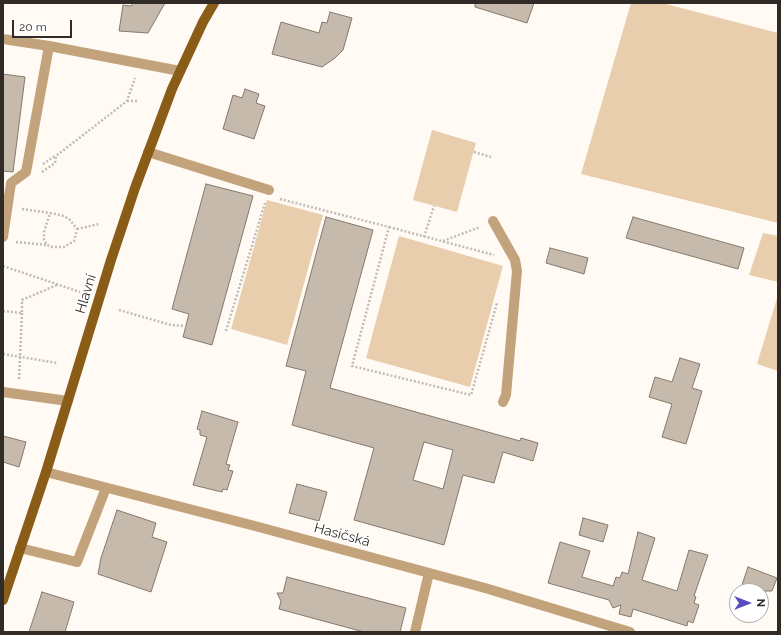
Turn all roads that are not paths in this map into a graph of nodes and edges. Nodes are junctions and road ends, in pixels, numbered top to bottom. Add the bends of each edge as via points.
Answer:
1 (214, 3) edge
2 (3, 39) edge
3 (49, 46) junction
4 (180, 71) junction
5 (148, 152) junction
6 (268, 190) road end
7 (493, 221) road end
8 (7, 239) edge
9 (3, 392) edge
10 (68, 401) junction
11 (503, 402) dead end
12 (46, 472) junction
13 (106, 488) junction
14 (20, 548) junction
15 (429, 573) junction
16 (3, 600) edge
17 (415, 632) edge
18 (630, 632) edge

1 - 4 main road, Hlavní
2 - 3 street
3 - 4 street
3 - 8 street via 26,172 11,183
4 - 5 main road, Hlavní
5 - 6 street
5 - 10 main road, Hlavní via 111,260
7 - 11 street via 515,260 517,271 506,395
9 - 10 street
10 - 12 main road, Hlavní
12 - 13 street, Hasičská
12 - 14 main road, Hlavní
13 - 14 street via 77,562
13 - 15 street, Hasičská
14 - 16 main road, Hlavní
15 - 17 street
15 - 18 street, Hasičská

